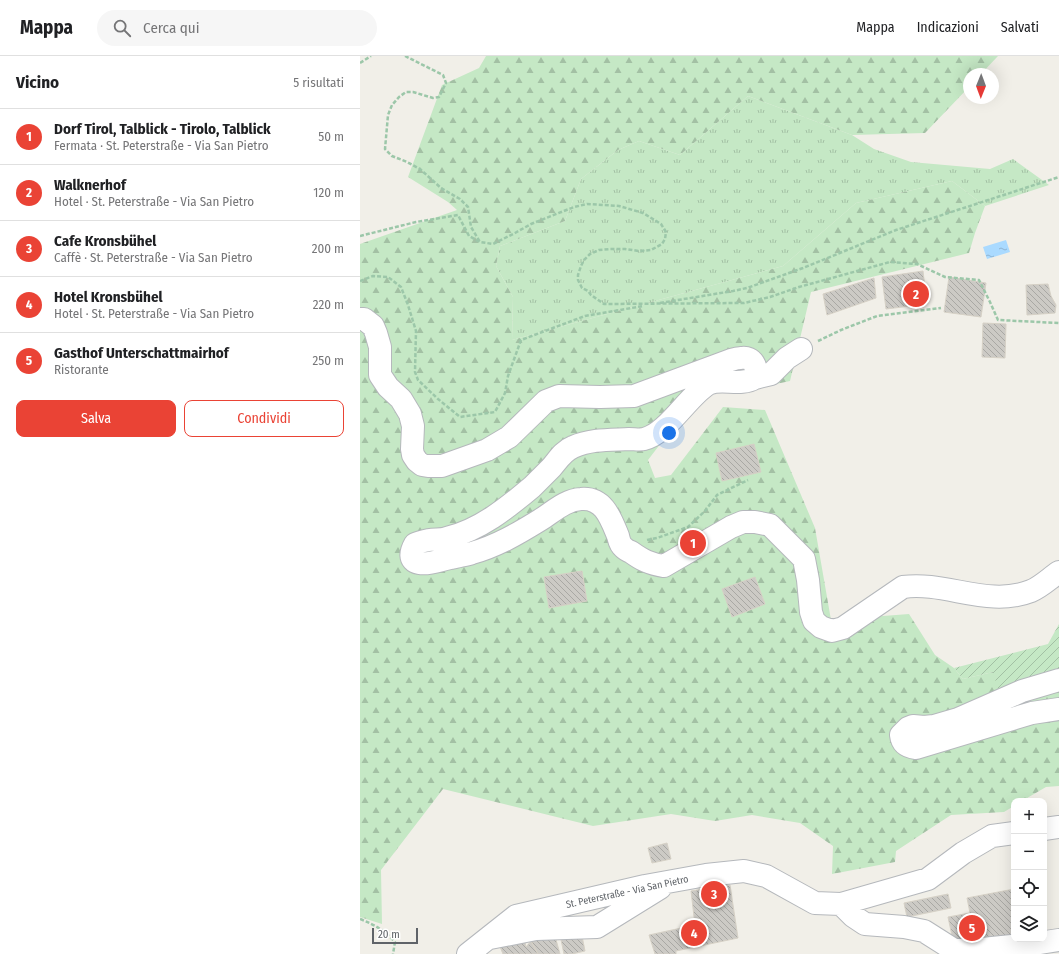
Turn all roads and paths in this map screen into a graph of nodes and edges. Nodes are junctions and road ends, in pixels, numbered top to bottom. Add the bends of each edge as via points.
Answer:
1 (371, 56) edge
2 (405, 56) edge
3 (360, 63) edge
4 (1059, 177) edge
5 (360, 236) edge
6 (480, 242) junction
7 (360, 281) edge
8 (649, 305) junction
9 (941, 308) dead end
10 (360, 319) edge
11 (1059, 323) edge
12 (801, 349) joint
13 (755, 378) junction
14 (748, 480) dead end
15 (619, 538) junction
16 (1059, 572) edge
17 (1059, 680) edge
18 (1059, 709) edge
19 (1059, 827) edge
20 (1047, 829) edge
21 (1011, 833) edge
22 (671, 882) junction
23 (841, 904) junction
24 (360, 919) edge
25 (487, 939) junction
26 (1059, 940) edge
27 (393, 954) edge
28 (468, 954) edge

1 - 3 path
2 - 6 path via 443,75 446,83 439,97 433,98 413,92 406,92 399,97 388,115 385,149 392,156 420,169 441,188 460,199 468,207 471,227
4 - 8 path via 896,230 747,288
5 - 6 path via 458,215 469,236
6 - 8 path via 493,244 531,224 587,204 619,206 643,213 661,224 666,232 662,244 651,250 639,252 625,249 599,250 584,260 578,280 582,288 604,304
7 - 8 path via 373,276 388,277 401,287 416,331 415,372 418,380 460,418 495,412 505,393 508,376 521,340 585,316
8 - 11 path via 744,303 890,262 917,264 945,277 979,280 998,320
9 - 12 path via 877,316
10 - 13 street via 373,326 376,333 380,347 380,375 388,387 402,399 410,414 413,426 413,455 422,465 428,466 442,466 487,450 509,437 546,401 559,396 634,396 743,357 751,359 755,364
12 - 13 street via 787,358 771,374
13 - 15 street via 745,382 710,384 700,390 658,432 644,439 598,440 571,448 532,486 490,520 446,539 415,544 411,555 412,560 417,563 432,563 472,554 506,540 562,504 579,499 590,499 601,506 610,517
14 - 15 path via 717,495 688,527 636,542
15 - 16 street via 622,547 644,561 664,566 743,522 770,525 804,559 814,621 832,631 843,628 903,587 939,587 990,597 1006,597 1033,590
17 - 18 street via 1022,691 958,719 934,726 913,726 900,735 904,744 916,748 1032,712
19 - 20 street
21 - 23 street, St. Peterstraße - Via San Pietro via 992,836 963,853 928,879
22 - 23 street, St. Peterstraße - Via San Pietro via 744,871 766,876 815,903
22 - 25 street, St. Peterstraße - Via San Pietro via 516,916
22 - 25 street via 597,927 536,929
23 - 26 street via 864,924 924,931 954,950
24 - 27 path via 388,934 395,942
25 - 28 street, St. Peterstraße - Via San Pietro

